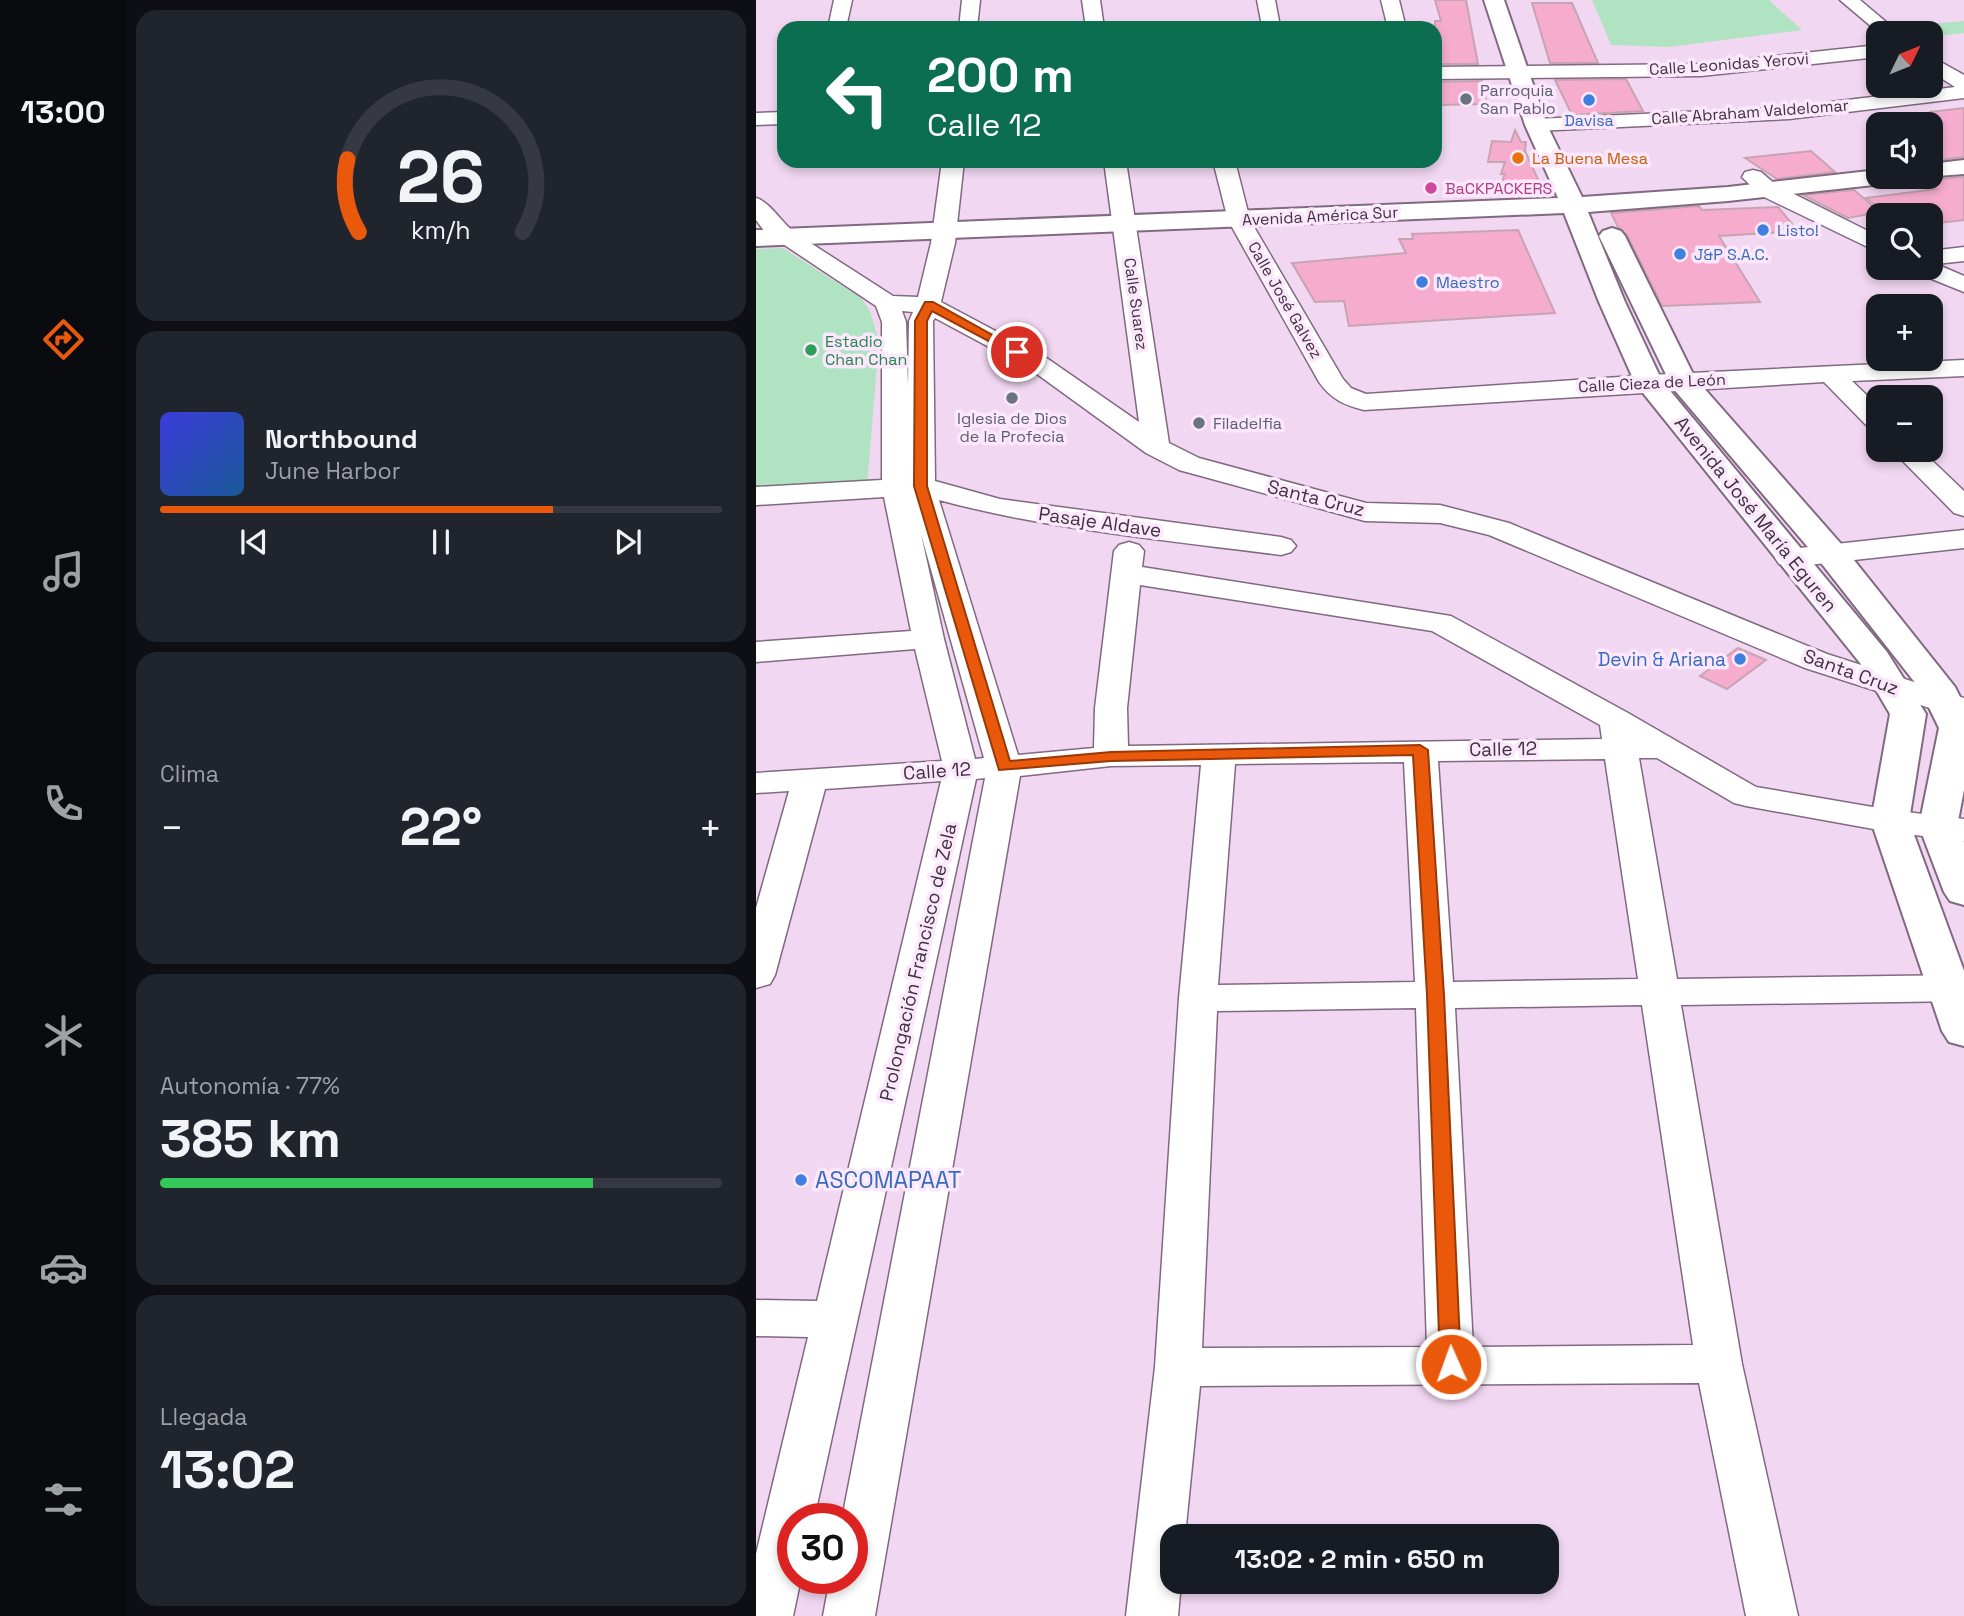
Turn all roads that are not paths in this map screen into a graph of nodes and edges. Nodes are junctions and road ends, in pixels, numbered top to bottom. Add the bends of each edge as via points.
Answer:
1 (843, 0) edge
2 (971, 0) edge
3 (1091, 0) edge
4 (1266, 0) edge
5 (1390, 0) edge
6 (1494, 0) edge
7 (1849, 0) edge
8 (838, 21) edge
9 (969, 21) edge
10 (1094, 21) edge
11 (1270, 21) edge
12 (1395, 21) edge
13 (1875, 21) edge
14 (1528, 37) dead end
15 (1866, 52) edge
16 (1943, 70) edge
17 (1442, 74) edge
18 (1964, 84) edge
19 (1536, 86) junction
20 (1964, 92) edge
21 (777, 118) edge
22 (756, 119) edge
23 (1562, 124) junction
24 (1536, 125) junction
25 (1573, 147) dead end
26 (1964, 154) edge
27 (1943, 156) edge
28 (1866, 165) edge
29 (1964, 167) edge
30 (952, 168) edge
31 (1116, 168) edge
32 (1226, 168) edge
33 (1943, 169) edge
34 (1866, 178) edge
35 (1761, 184) junction
36 (1584, 195) junction
37 (756, 205) edge
38 (1237, 213) junction
39 (1124, 218) junction
40 (945, 226) junction
41 (768, 233) edge
42 (1866, 239) edge
43 (1964, 254) edge
44 (1943, 256) edge
45 (1943, 276) edge
46 (1964, 285) edge
47 (1627, 301) junction
48 (887, 303) junction
49 (929, 305) junction
50 (1964, 368) edge
51 (1830, 374) junction
52 (1682, 381) junction
53 (1649, 383) junction
54 (1342, 394) joint
55 (1866, 409) edge
56 (1156, 447) junction
57 (1918, 462) edge
58 (908, 487) junction
59 (756, 496) edge
60 (1964, 507) edge
61 (1133, 527) junction
62 (1964, 539) edge
63 (1281, 546) dead end
64 (1830, 552) junction
65 (1790, 558) junction
66 (1126, 574) junction
67 (928, 639) junction
68 (756, 652) edge
69 (1892, 687) junction
70 (1956, 707) edge
71 (1618, 734) junction
72 (1420, 750) junction
73 (1219, 753) junction
74 (1111, 756) junction
75 (1004, 767) junction
76 (961, 769) junction
77 (810, 779) junction
78 (756, 783) edge
79 (1890, 821) junction
80 (1951, 828) edge
81 (770, 873) edge
82 (1964, 892) edge
83 (758, 958) edge
84 (1957, 988) edge
85 (1658, 992) junction
86 (1435, 995) junction
87 (1198, 998) junction
88 (1964, 1031) edge
89 (939, 1113) junction
90 (884, 1115) junction
91 (756, 1318) edge
92 (835, 1320) junction
93 (1451, 1364) junction
94 (1719, 1364) junction
95 (1178, 1367) junction
96 (767, 1616) edge
97 (849, 1616) edge
98 (1152, 1616) edge
99 (1772, 1616) edge

1 - 8 street
2 - 9 street
3 - 10 street
4 - 11 street
5 - 12 street
6 - 19 main road, Avenida José María Eguren
7 - 13 street
14 - 19 main road, Avenida José María Eguren
15 - 19 street, Calle Leonidas Yerovi
16 - 18 street
17 - 19 street, Calle Leonidas Yerovi
19 - 23 main road, Avenida José María Eguren
19 - 24 main road, Avenida José María Eguren
20 - 23 street, Calle Abraham Valdelomar via 1789,113
21 - 22 street
23 - 24 street, Calle Abraham Valdelomar
23 - 25 main road, Avenida José María Eguren
24 - 36 main road, Avenida José María Eguren
26 - 27 main road
28 - 35 main road, Avenida América Sur
29 - 33 main road
30 - 40 street, Prolongación Francisco de Zela
31 - 39 street, Calle Suarez
32 - 38 street, Calle José Galvez
34 - 35 main road, Avenida América Sur
35 - 36 main road, Avenida América Sur
35 - 42 street
36 - 38 main road, Avenida América Sur
36 - 47 main road, Avenida José María Eguren
37 - 41 street
38 - 39 main road, Avenida América Sur
38 - 54 street, Calle José Galvez
39 - 40 main road, Avenida América Sur
39 - 56 street, Calle Suarez
40 - 41 main road, Avenida América Sur
40 - 49 street, Prolongación Francisco de Zela
41 - 48 street
43 - 44 street
45 - 46 street
47 - 52 main road, Avenida José María Eguren
47 - 53 main road, Avenida José María Eguren
48 - 49 street, Santa Cruz
48 - 58 street, Prolongación Francisco de Zela via 894,321
49 - 56 street, Santa Cruz via 1039,364
49 - 58 street, Prolongación Francisco de Zela via 921,321
50 - 51 street, Calle Cieza de León
51 - 52 street, Calle Cieza de León
51 - 55 street
52 - 53 street, Calle Cieza de León
52 - 64 main road, Avenida José María Eguren
53 - 54 street, Calle Cieza de León via 1364,401
53 - 65 main road, Avenida José María Eguren
56 - 69 street, Santa Cruz via 1189,464 1364,512 1440,514 1499,529 1816,661
57 - 60 street
58 - 59 street, Pasaje Aldave
58 - 61 street, Pasaje Aldave via 998,507
58 - 67 street, Prolongación Francisco de Zela
58 - 75 street, Prolongación Francisco de Zela
61 - 63 street, Pasaje Aldave
61 - 66 street
62 - 64 street
64 - 65 street
64 - 70 main road, Avenida José María Eguren
65 - 69 main road, Avenida José María Eguren via 1875,659
66 - 71 street via 1440,623
66 - 74 street via 1111,708
67 - 68 street
67 - 76 street, Prolongación Francisco de Zela
69 - 70 street, Santa Cruz
69 - 79 main road, Avenida José María Eguren via 1908,714
70 - 80 main road, Avenida José María Eguren
71 - 72 street, Calle 12
71 - 79 street, Calle 12 via 1663,748 1752,798
71 - 85 street
72 - 73 street, Calle 12
72 - 86 street
73 - 74 street, Calle 12
73 - 87 street
74 - 75 street, Calle 12
75 - 76 street, Calle 12
75 - 89 street, Prolongación Francisco de Zela
76 - 77 street, Calle 12
76 - 90 street, Prolongación Francisco de Zela
77 - 78 street, Calle 12
77 - 81 street
79 - 80 street
79 - 84 main road, Avenida José María Eguren
80 - 82 main road
81 - 83 street
84 - 85 street
84 - 88 main road, Avenida José María Eguren
85 - 86 street
85 - 94 street
86 - 87 street
86 - 93 street
87 - 95 street
89 - 90 street
89 - 97 street, Prolongación Francisco de Zela
90 - 92 street, Prolongación Francisco de Zela
91 - 92 street
92 - 96 street, Prolongación Francisco de Zela
93 - 94 street
93 - 95 street
94 - 99 street
95 - 98 street

